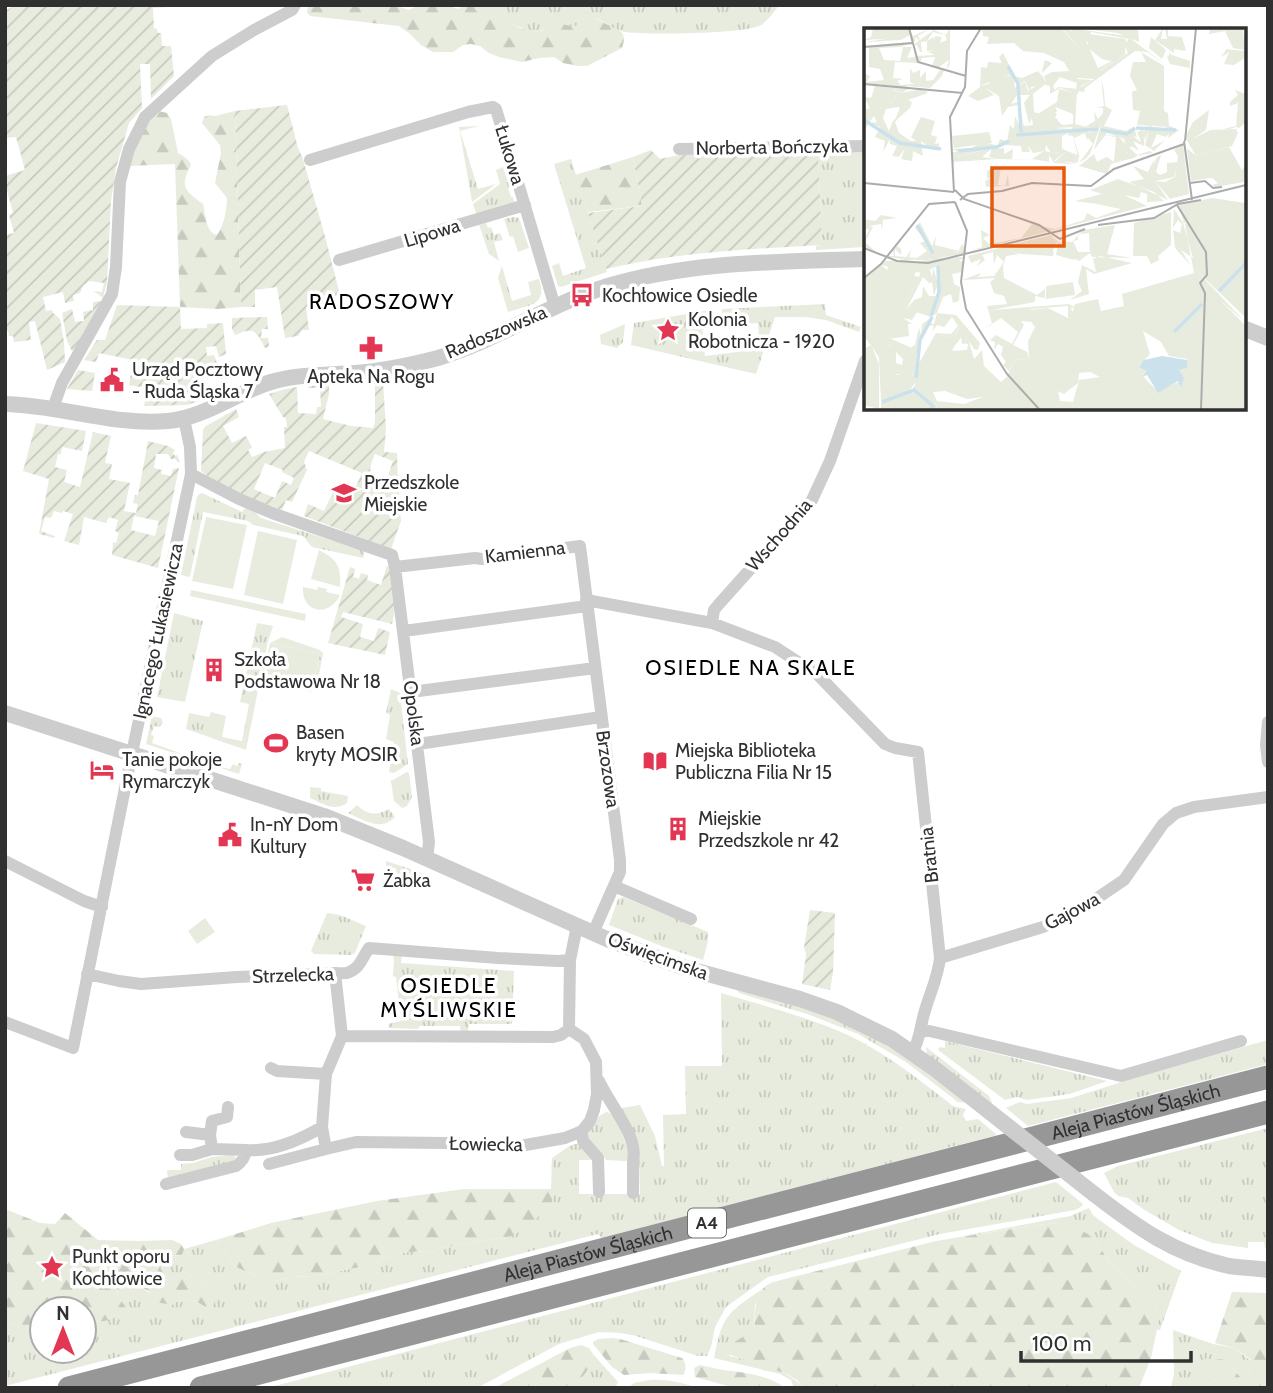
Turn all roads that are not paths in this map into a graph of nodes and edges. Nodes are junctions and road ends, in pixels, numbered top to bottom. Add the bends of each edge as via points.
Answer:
1 (295, 5) edge
2 (864, 146) edge
3 (679, 149) dead end
4 (310, 160) dead end
5 (525, 205) junction
6 (864, 259) edge
7 (339, 260) dead end
8 (555, 307) junction
9 (1245, 329) edge
10 (1268, 338) edge
11 (864, 364) edge
12 (5, 404) edge
13 (53, 408) junction
14 (184, 419) junction
15 (191, 474) junction
16 (395, 567) junction
17 (587, 603) junction
18 (712, 623) junction
19 (404, 631) junction
20 (595, 668) junction
21 (411, 692) junction
22 (5, 713) edge
23 (601, 717) junction
24 (1268, 722) edge
25 (418, 744) junction
26 (132, 753) junction
27 (1268, 762) edge
28 (1268, 797) edge
29 (427, 859) junction
30 (5, 861) edge
31 (614, 887) junction
32 (102, 907) junction
33 (691, 919) dead end
34 (577, 926) junction
35 (593, 933) junction
36 (940, 958) junction
37 (570, 960) junction
38 (335, 973) junction
39 (87, 974) junction
40 (5, 1022) edge
41 (569, 1029) junction
42 (921, 1029) junction
43 (342, 1036) junction
44 (1241, 1041) dead end
45 (912, 1052) junction
46 (271, 1068) dead end
47 (326, 1074) junction
48 (1268, 1077) edge
49 (597, 1078) junction
50 (228, 1107) dead end
51 (1268, 1112) edge
52 (322, 1127) junction
53 (582, 1131) junction
54 (186, 1132) dead end
55 (210, 1135) junction
56 (212, 1149) junction
57 (326, 1149) junction
58 (246, 1150) junction
59 (180, 1155) dead end
60 (269, 1164) dead end
61 (166, 1184) dead end
62 (598, 1192) dead end
63 (633, 1193) dead end
64 (1268, 1270) edge
65 (69, 1388) edge
66 (201, 1388) edge

1 - 13 street via 212,56 145,117 120,182 112,294
2 - 3 street, Norberta Bończyka
4 - 5 street, Łukowa via 493,107
5 - 7 street, Lipowa
5 - 8 street, Łukowa
6 - 8 street, Radoszowska via 662,272
8 - 14 street, Radoszowska via 438,358 377,371 271,382
9 - 10 street
11 - 18 street, Wschodnia via 812,500 714,610
12 - 13 street, Radoszowska
13 - 14 street, Radoszowska via 124,420
14 - 15 street, Ignacego Łukasiewicza
15 - 16 street via 272,513 392,555
15 - 26 street, Ignacego Łukasiewicza
16 - 17 street, Kamienna via 580,546
16 - 19 street, Opolska
17 - 18 street
17 - 19 street
17 - 20 street, Brzozowa
18 - 36 street, Bratnia via 775,647 798,661 826,682 885,744 918,752
19 - 21 street, Opolska
20 - 21 street
20 - 23 street, Brzozowa
21 - 25 street, Opolska
22 - 26 street, Oświęcimska
23 - 25 street
23 - 31 street, Brzozowa via 620,860
24 - 27 street
25 - 29 street, Opolska
26 - 29 street, Oświęcimska via 324,816
26 - 32 street, Ignacego Łukasiewicza
28 - 36 street, Gajowa via 1176,813 1163,824 1124,880 1071,915
29 - 34 street, Oświęcimska
30 - 32 street
31 - 33 street
31 - 35 street, Brzozowa
32 - 39 street, Ignacego Łukasiewicza
34 - 35 street, Oświęcimska
34 - 37 street
35 - 45 street, Oświęcimska via 682,967 837,1012
36 - 42 street
37 - 38 street, Strzelecka via 369,948 354,971
37 - 41 street
38 - 39 street, Strzelecka via 141,984
38 - 43 street
39 - 40 street, Ignacego Łukasiewicza via 73,1048
41 - 43 street via 553,1037
41 - 49 street via 591,1049
42 - 44 street via 1121,1076
42 - 45 street
43 - 47 street
45 - 64 street, Oświęcimska, bridge via 1155,1238 1205,1259
46 - 47 street
47 - 52 street
48 - 65 highway, Aleja Piastów Śląskich / A4
49 - 53 street via 594,1110
49 - 63 street via 629,1136 634,1157
50 - 55 street via 227,1117 212,1121
51 - 66 highway, Aleja Piastów Śląskich / A4
52 - 57 street
52 - 58 street via 280,1145
53 - 57 street, Łowiecka via 520,1146 356,1142
53 - 62 street via 583,1140 598,1158
54 - 55 street
55 - 56 street
56 - 58 street
56 - 59 street
57 - 60 street
58 - 61 street via 236,1167

